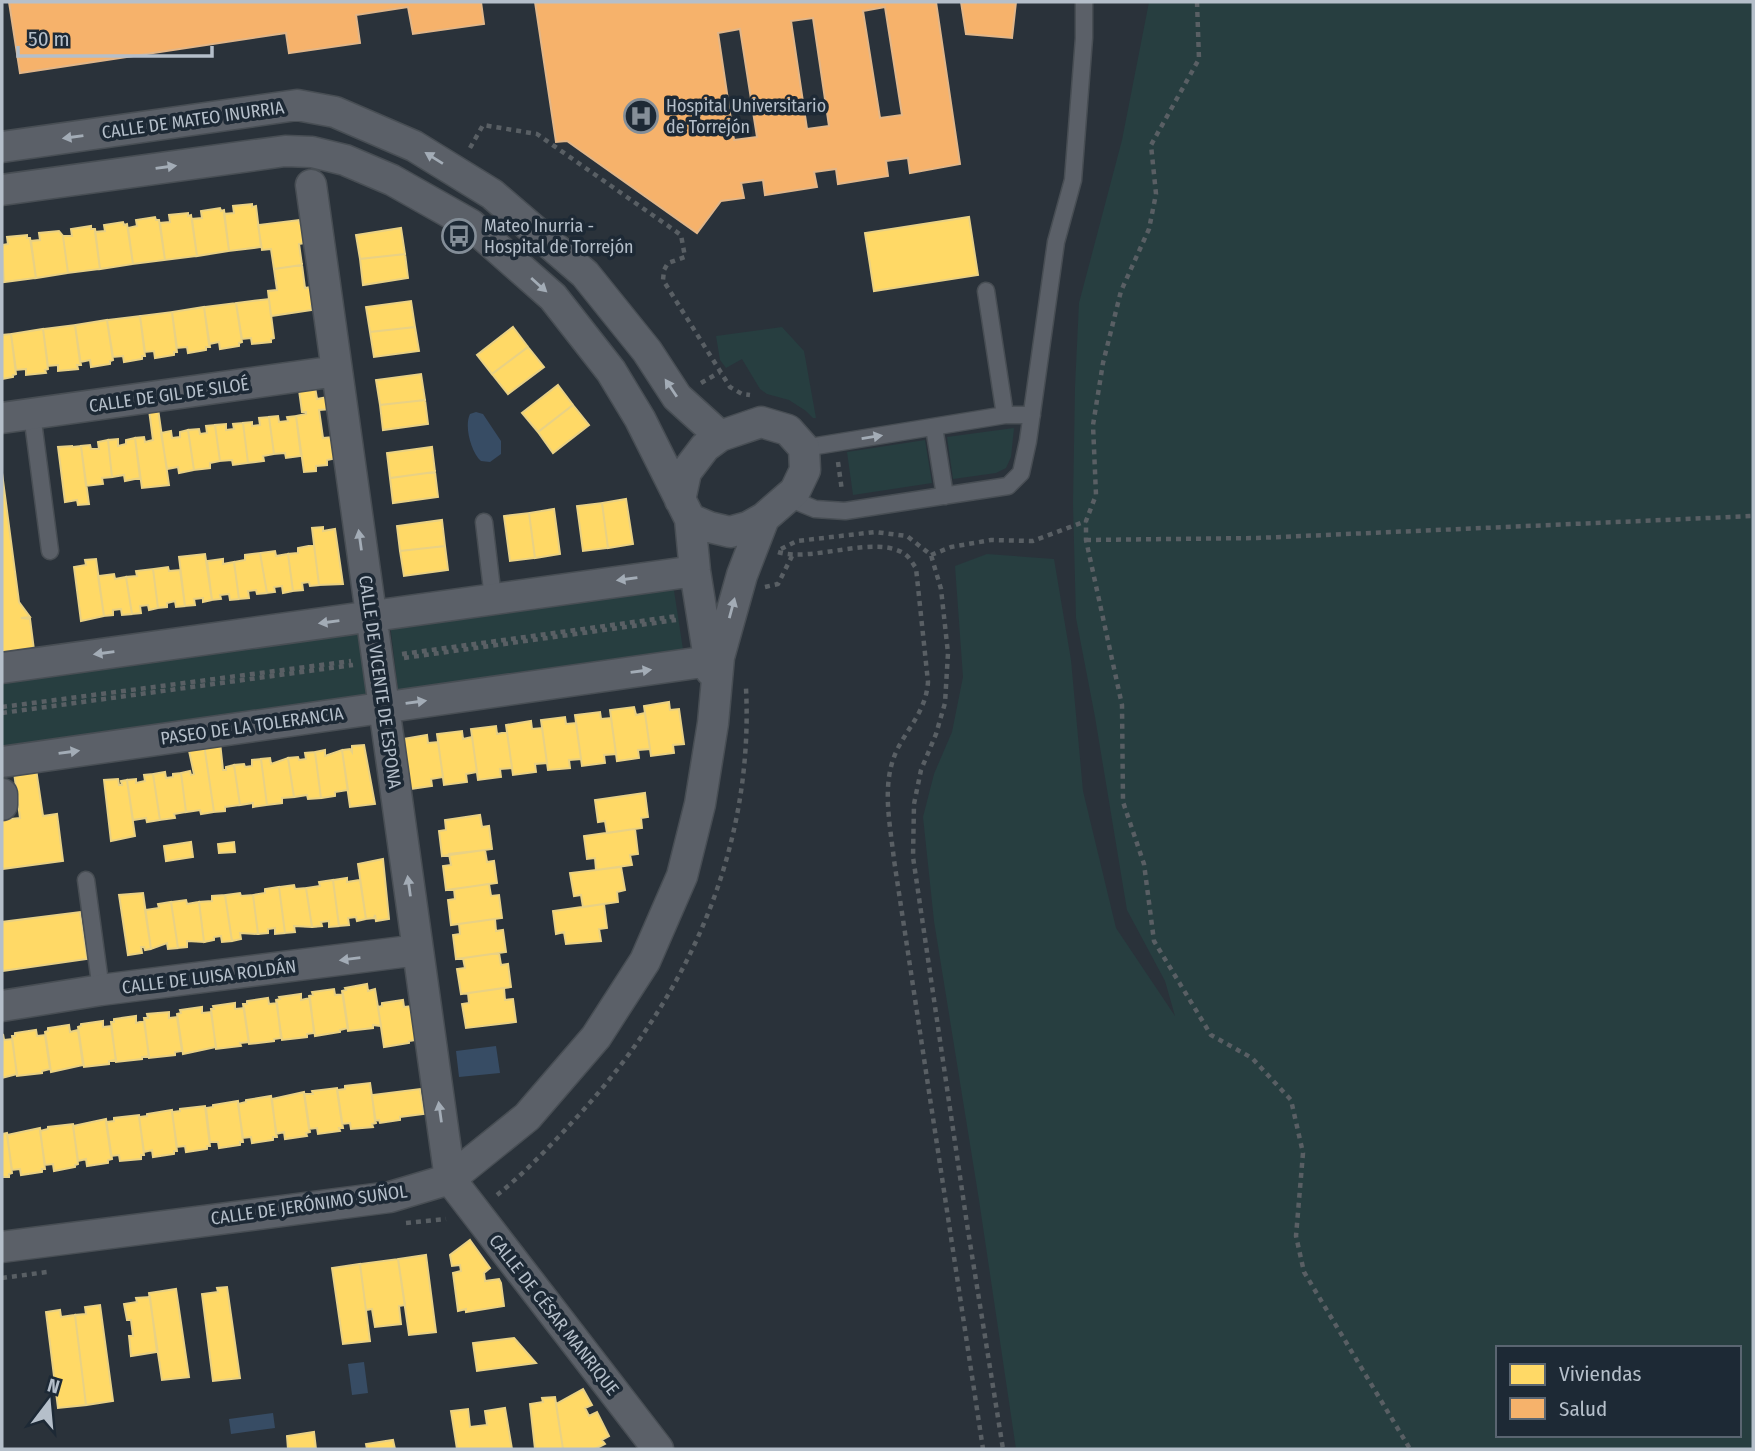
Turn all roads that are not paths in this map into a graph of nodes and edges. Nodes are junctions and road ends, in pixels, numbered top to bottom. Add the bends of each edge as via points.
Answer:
1 (1084, 2) edge
2 (2, 147) edge
3 (311, 186) dead end
4 (2, 190) edge
5 (986, 291) dead end
6 (337, 371) junction
7 (32, 414) junction
8 (1005, 415) junction
9 (1032, 415) junction
10 (2, 418) edge
11 (934, 427) junction
12 (720, 436) junction
13 (804, 448) junction
14 (944, 496) junction
15 (788, 498) junction
16 (685, 509) junction
17 (764, 517) junction
18 (484, 522) dead end
19 (50, 551) dead end
20 (695, 570) junction
21 (493, 598) junction
22 (371, 616) junction
23 (710, 661) junction
24 (2, 668) edge
25 (383, 707) junction
26 (713, 723) junction
27 (2, 762) edge
28 (2, 794) edge
29 (2, 805) edge
30 (86, 880) dead end
31 (418, 950) junction
32 (101, 990) junction
33 (2, 1006) edge
34 (450, 1179) junction
35 (2, 1247) edge
36 (658, 1449) edge

1 - 9 lane via 1073,180 1056,242
12 -> 2 street, CALLE DE MATEO INURRIA via 677,397 647,351 585,274 492,194 414,146 335,112 297,105
3 - 6 street, CALLE DE VICENTE DE ESPONA
4 -> 16 street via 285,151 345,160 392,180 470,224 552,297 611,371
5 - 8 lane
6 - 7 street, CALLE DE GIL DE SILOÉ
22 -> 6 street, CALLE DE VICENTE DE ESPONA
7 - 10 street, CALLE DE GIL DE SILOÉ
7 - 19 lane
8 - 9 lane
8 - 11 lane
9 - 14 lane via 1021,474 1008,486
13 -> 11 lane
11 - 14 lane
12 - 13 street via 761,422 788,430
12 - 16 street via 686,472
13 - 15 street via 805,470
14 - 15 lane via 845,511 815,509
15 - 17 street
16 - 17 street via 709,527 730,532
16 - 20 street, CALLE DE JERÓNIMO SUÑOL
26 -> 17 street, CALLE DE JERÓNIMO SUÑOL via 719,657
18 - 21 lane
20 -> 21 street
20 - 23 street, CALLE DE JERÓNIMO SUÑOL
21 - 22 street
22 -> 24 street
22 - 25 street, CALLE DE VICENTE DE ESPONA
25 -> 23 street, PASEO DE LA TOLERANCIA
23 - 26 street, CALLE DE JERÓNIMO SUÑOL
27 -> 25 street, PASEO DE LA TOLERANCIA
31 -> 25 street, CALLE DE VICENTE DE ESPONA
26 - 34 street, CALLE DE JERÓNIMO SUÑOL via 701,804 682,876 645,961 596,1037 527,1116
28 - 29 street
30 - 32 lane
31 -> 32 street, CALLE DE LUISA ROLDÁN
34 -> 31 street, CALLE DE VICENTE DE ESPONA
32 - 33 street, CALLE DE LUISA ROLDÁN
34 - 35 street, CALLE DE JERÓNIMO SUÑOL via 390,1197
34 - 36 street, CALLE DE CÉSAR MANRIQUE

